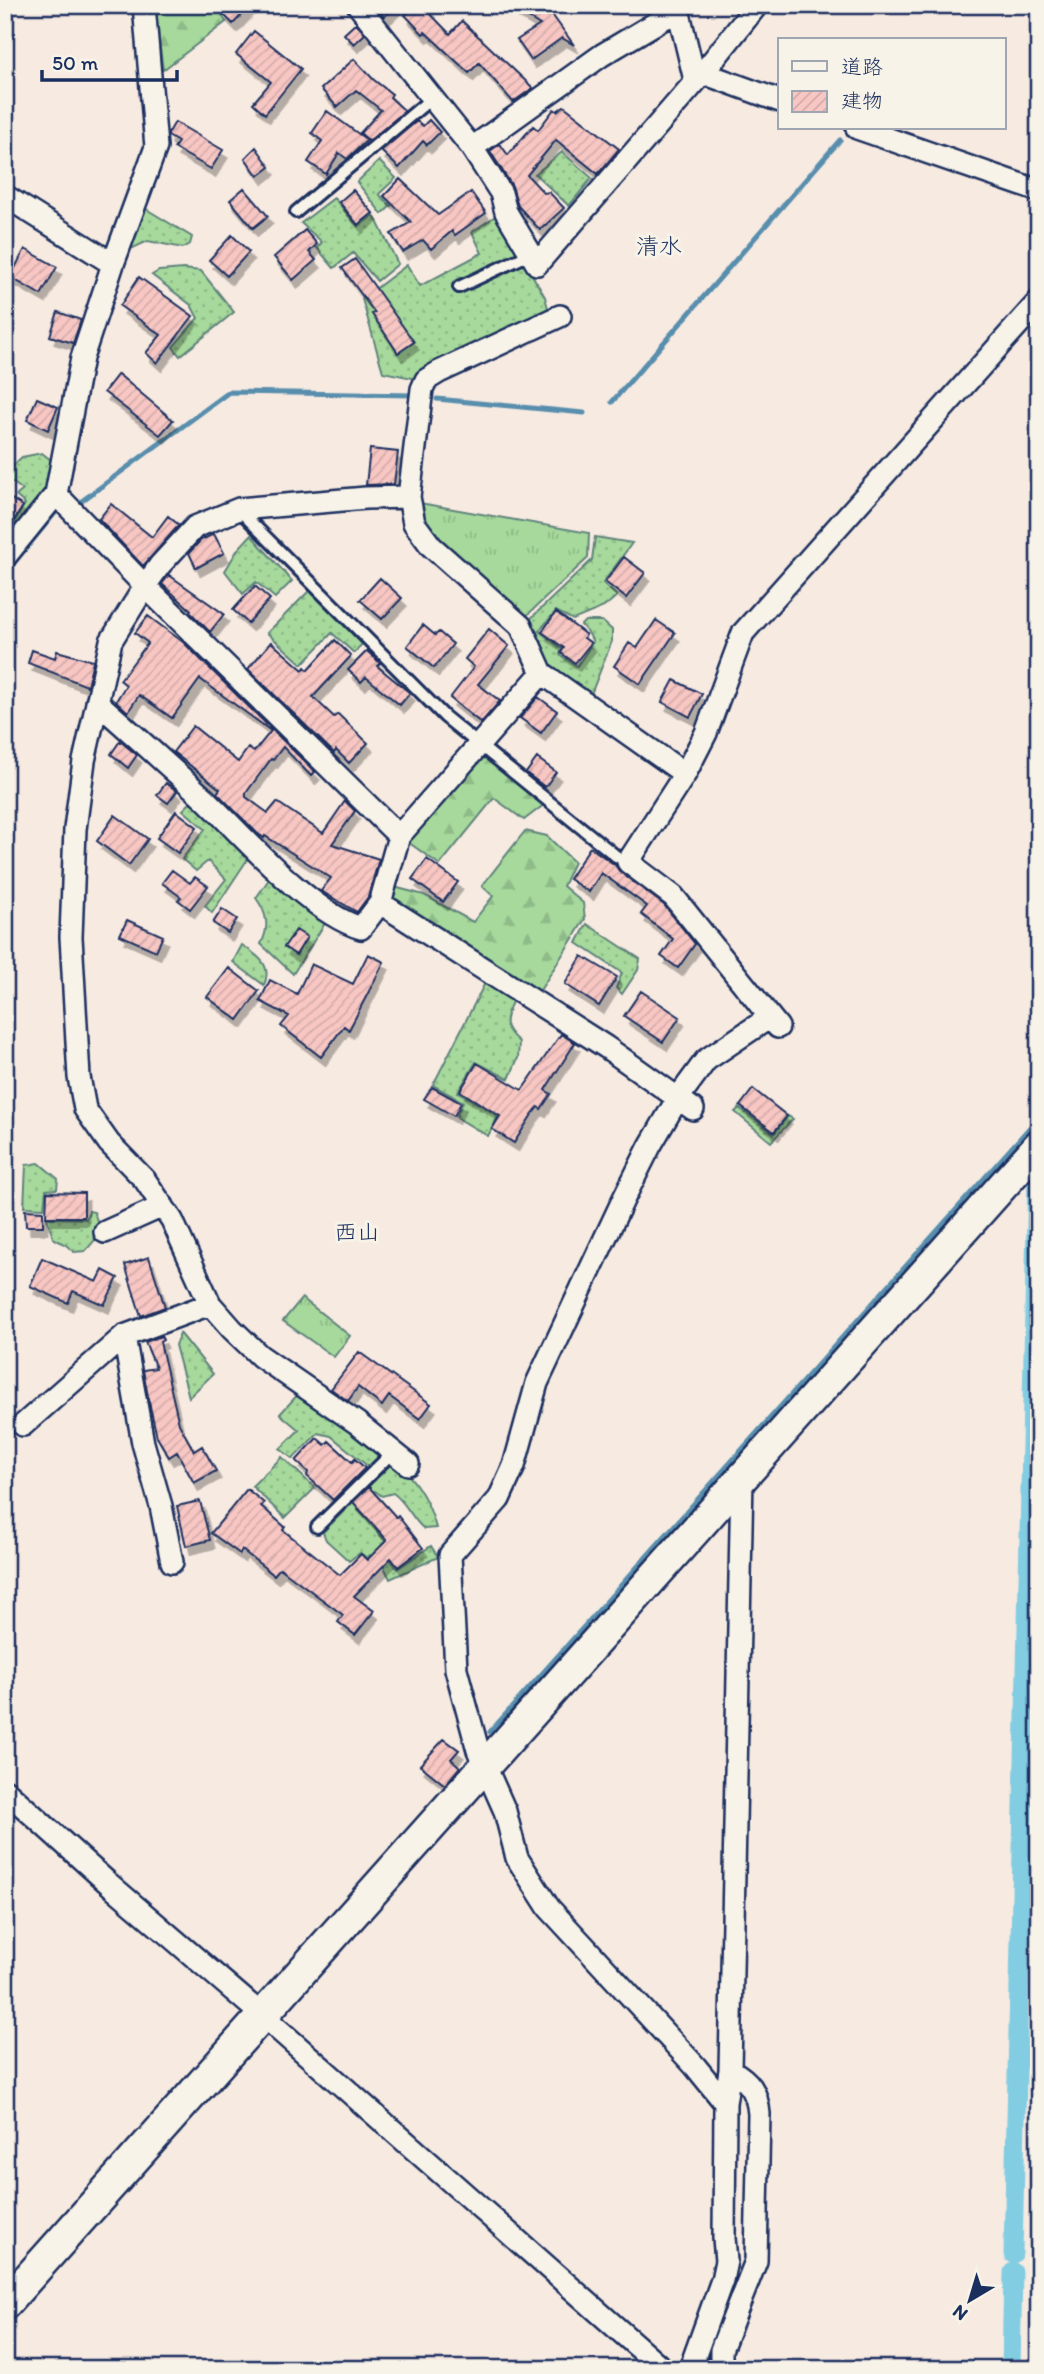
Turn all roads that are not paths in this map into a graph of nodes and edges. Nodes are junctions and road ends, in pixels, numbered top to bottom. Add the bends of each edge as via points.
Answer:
1 (144, 5) edge
2 (358, 5) edge
3 (757, 5) edge
4 (677, 7) edge
5 (699, 77) junction
6 (433, 97) junction
7 (778, 99) edge
8 (863, 130) edge
9 (472, 148) junction
10 (1039, 191) edge
11 (5, 196) edge
12 (296, 212) dead end
13 (530, 254) junction
14 (113, 264) junction
15 (459, 287) dead end
16 (1039, 301) edge
17 (560, 316) dead end
18 (56, 494) junction
19 (409, 497) junction
20 (239, 509) junction
21 (5, 557) edge
22 (145, 586) junction
23 (542, 673) junction
24 (97, 702) junction
25 (478, 746) junction
26 (685, 774) junction
27 (399, 836) junction
28 (628, 862) junction
29 (380, 904) junction
30 (685, 1104) junction
31 (1039, 1145) edge
32 (163, 1206) junction
33 (105, 1231) dead end
34 (210, 1304) junction
35 (124, 1336) junction
36 (23, 1425) dead end
37 (400, 1458) joint
38 (742, 1478) junction
39 (317, 1527) dead end
40 (172, 1562) dead end
41 (485, 1765) junction
42 (5, 1790) edge
43 (262, 2015) junction
44 (730, 2070) junction
45 (725, 2104) junction
46 (5, 2304) edge
47 (663, 2369) edge
48 (690, 2369) edge
49 (721, 2369) edge

1 - 14 street via 156,147
2 - 6 street
3 - 5 street
4 - 5 street
4 - 9 street
5 - 7 street
5 - 13 street via 537,264
6 - 9 street
6 - 12 lane
8 - 10 street
9 - 13 street via 501,193 506,212
11 - 14 street
13 - 15 lane
14 - 18 street via 82,358
16 - 26 street via 743,633 706,733
17 - 19 street via 426,380
18 - 21 street
18 - 22 street
19 - 20 street
19 - 23 street via 414,523 431,546 521,626
20 - 22 street via 195,527
20 - 25 lane
22 - 24 street via 111,641
22 - 27 street
23 - 25 street
23 - 26 street
24 - 29 street via 327,911 361,929
24 - 32 street via 75,829 71,937 79,1077 85,1109
25 - 27 street
25 - 28 lane
26 - 28 street
27 - 29 street
28 - 30 street via 673,896 774,1022 706,1060
29 - 30 street via 606,1047
30 - 41 street via 650,1146 624,1198 537,1383 514,1466 499,1499 450,1555 456,1669
31 - 38 street
32 - 33 street
32 - 34 street
34 - 35 street
34 - 37 street via 260,1356
35 - 36 street
35 - 40 street via 143,1443
37 - 39 lane
38 - 41 street
38 - 44 street
41 - 43 street
41 - 45 street via 505,1811 517,1857 550,1908
42 - 43 street
43 - 46 street
43 - 47 street
44 - 45 street
44 - 49 street via 744,2078 757,2097 760,2114 756,2261 721,2350
45 - 48 street via 726,2260

